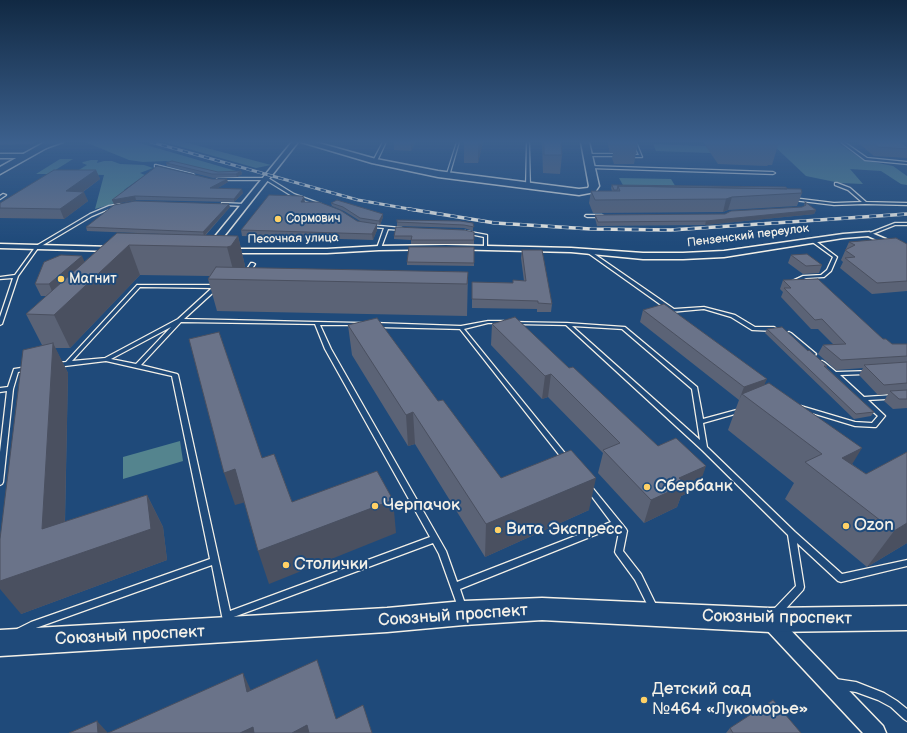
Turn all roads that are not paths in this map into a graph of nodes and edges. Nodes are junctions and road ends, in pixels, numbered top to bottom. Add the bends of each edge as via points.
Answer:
1 (450, 176) edge
2 (528, 176) edge
3 (592, 176) edge
4 (267, 178) junction
5 (213, 180) edge
6 (836, 184) dead end
7 (528, 187) junction
8 (791, 199) edge
9 (865, 203) junction
10 (222, 204) edge
11 (907, 204) edge
12 (123, 205) edge
13 (245, 205) junction
14 (321, 205) edge
15 (587, 216) dead end
16 (610, 216) edge
17 (907, 224) edge
18 (366, 225) edge
19 (386, 228) junction
20 (410, 229) edge
21 (464, 231) edge
22 (869, 234) junction
23 (812, 240) junction
24 (0, 246) edge
25 (36, 247) junction
26 (379, 248) junction
27 (486, 248) junction
28 (121, 249) edge
29 (907, 251) edge
30 (589, 252) junction
31 (253, 264) dead end
32 (16, 276) junction
33 (244, 277) edge
34 (0, 278) edge
35 (223, 284) edge
36 (788, 285) edge
37 (216, 287) junction
38 (2, 312) edge
39 (180, 320) junction
40 (317, 323) junction
41 (0, 324) edge
42 (567, 324) junction
43 (461, 328) junction
44 (106, 359) junction
45 (67, 364) junction
46 (138, 365) junction
47 (46, 366) edge
48 (32, 368) edge
49 (875, 371) edge
50 (835, 374) junction
51 (10, 389) junction
52 (0, 390) edge
53 (907, 396) edge
54 (861, 399) junction
55 (794, 406) edge
56 (750, 409) edge
57 (700, 422) junction
58 (704, 448) junction
59 (573, 468) edge
60 (583, 480) edge
61 (0, 482) edge
62 (616, 523) junction
63 (792, 534) junction
64 (435, 539) junction
65 (214, 560) junction
66 (907, 563) edge
67 (454, 587) junction
68 (464, 613) junction
69 (657, 614) junction
70 (907, 618) edge
71 (770, 620) junction
72 (228, 623) junction
73 (0, 643) edge
74 (828, 682) junction
75 (907, 716) edge
76 (876, 733) edge

1 - 7 street
2 - 7 lane
3 - 7 street via 594,186 589,193
4 - 5 lane
4 - 13 street
4 - 14 lane via 293,195
6 - 9 lane via 849,189
8 - 9 lane via 834,204
9 - 11 lane
10 - 13 lane
12 - 25 lane via 91,215
13 - 26 street, Песочная улица via 203,251 327,251
15 - 16 lane
17 - 22 lane, Пензенский переулок via 895,224
18 - 19 lane
19 - 20 lane
19 - 26 lane
21 - 27 lane via 486,236
22 - 23 street, Пензенский переулок
22 - 29 street
23 - 30 street, Пензенский переулок via 724,254 643,256
23 - 36 lane via 836,257 829,271 822,276 805,276
24 - 25 street
25 - 28 street
25 - 32 lane
26 - 27 street, Песочная улица
27 - 30 street, Пензенский переулок
30 - 50 lane via 673,311 704,308 733,316 754,329 783,328
31 - 33 lane
32 - 34 lane
32 - 38 lane
35 - 37 lane
37 - 39 lane
37 - 45 lane via 139,286
38 - 41 lane
39 - 40 lane
39 - 44 lane
39 - 46 lane
40 - 43 lane
40 - 64 lane via 328,349
42 - 43 lane via 488,322
42 - 57 lane via 623,328 695,388
42 - 58 lane
43 - 59 lane
44 - 45 lane
44 - 46 lane
45 - 47 lane
46 - 65 lane via 175,375
48 - 51 lane via 16,370
49 - 50 lane
50 - 54 lane
51 - 52 lane
51 - 61 lane
53 - 54 lane
54 - 55 lane via 882,416 874,425 855,424
56 - 57 lane
57 - 58 lane
58 - 63 lane
60 - 62 lane
62 - 67 lane
62 - 69 lane via 623,530 619,552 638,577
63 - 66 lane via 841,578
63 - 71 lane via 800,587
64 - 67 lane via 443,553
64 - 72 lane
65 - 72 lane
65 - 73 lane via 30,626
67 - 68 lane
68 - 69 street, Союзный проспект via 542,610
68 - 72 street, Союзный проспект via 387,620
69 - 71 street, Союзный проспект
70 - 71 street, Союзный проспект
71 - 74 street
72 - 73 street, Союзный проспект
74 - 75 lane via 856,687 881,696
74 - 76 street

